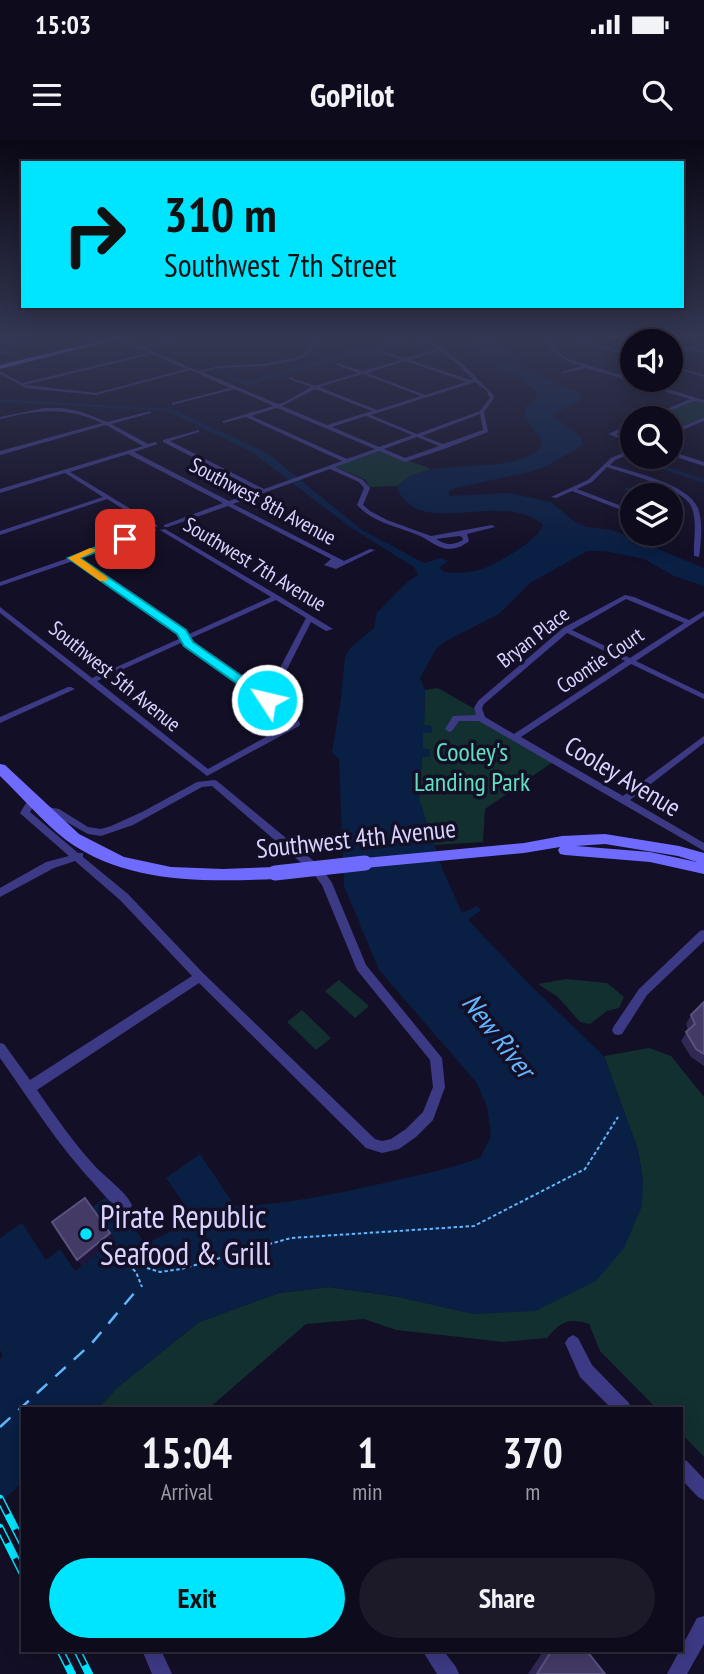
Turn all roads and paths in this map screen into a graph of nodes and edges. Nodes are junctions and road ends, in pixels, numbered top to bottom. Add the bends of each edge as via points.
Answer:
1 (271, 408) edge
2 (280, 408) edge
3 (367, 408) edge
4 (386, 408) edge
5 (485, 408) edge
6 (376, 411) junction
7 (149, 412) dead end
8 (482, 412) junction
9 (18, 414) junction
10 (365, 414) junction
11 (246, 415) junction
12 (0, 416) edge
13 (704, 419) edge
14 (225, 422) dead end
15 (107, 423) junction
16 (327, 427) junction
17 (683, 428) edge
18 (620, 430) edge
19 (197, 431) dead end
20 (417, 435) junction
21 (620, 437) edge
22 (155, 444) dead end
23 (147, 446) junction
24 (445, 447) junction
25 (376, 449) junction
26 (129, 452) junction
27 (0, 453) edge
28 (620, 457) edge
29 (683, 457) edge
30 (345, 460) junction
31 (704, 464) edge
32 (606, 465) junction
33 (330, 466) junction
34 (65, 471) junction
35 (572, 489) junction
36 (262, 490) junction
37 (0, 491) edge
38 (554, 497) dead end
39 (108, 498) junction
40 (228, 502) junction
41 (620, 507) edge
42 (492, 527) dead end
43 (159, 528) junction
44 (0, 533) edge
45 (460, 534) junction
46 (430, 538) junction
47 (372, 550) dead end
48 (697, 556) dead end
49 (73, 558) junction
50 (0, 584) edge
51 (277, 597) junction
52 (0, 609) edge
53 (704, 613) edge
54 (310, 617) junction
55 (688, 622) junction
56 (329, 629) dead end
57 (566, 630) junction
58 (185, 638) junction
59 (630, 660) junction
60 (91, 681) junction
61 (71, 689) dead end
62 (704, 696) edge
63 (267, 700) junction
64 (480, 713) junction
65 (0, 720) edge
66 (449, 729) dead end
67 (515, 737) junction
68 (704, 739) edge
69 (0, 768) edge
70 (624, 800) junction
71 (37, 804) junction
72 (64, 847) junction
73 (528, 847) junction
74 (704, 847) edge
75 (79, 856) junction
76 (704, 859) edge
77 (50, 865) junction
78 (704, 870) edge
79 (275, 873) joint
80 (0, 893) edge
81 (704, 934) edge
82 (200, 977) junction
83 (618, 1030) dead end
84 (0, 1048) edge
85 (29, 1088) junction
86 (125, 1205) dead end
87 (573, 1343) dead end
88 (621, 1407) edge
89 (683, 1469) edge
90 (704, 1491) edge
91 (704, 1626) edge
92 (152, 1652) edge
93 (432, 1652) edge
94 (162, 1674) edge
95 (449, 1674) edge
96 (677, 1674) edge

1 - 11 street
2 - 16 street
3 - 6 street
4 - 6 street
5 - 8 street
6 - 10 street
7 - 15 street
8 - 20 street
8 - 24 street via 486,431
9 - 12 street
9 - 12 street
9 - 15 street via 66,409
10 - 16 street
10 - 20 street
11 - 14 street
11 - 30 street
13 - 17 street
15 - 23 street
15 - 27 street
16 - 25 street
18 - 21 street via 611,434
19 - 36 street via 165,441
20 - 24 street
20 - 25 street
22 - 23 street
23 - 26 street
24 - 25 street via 405,460
25 - 30 street
26 - 34 street
26 - 40 street, Southwest 8th Avenue
28 - 32 street
29 - 31 street
30 - 33 street
32 - 35 street via 590,481
32 - 48 street via 687,497 694,506
33 - 36 street
33 - 46 street via 361,481 366,488 360,505 367,512
34 - 37 street
34 - 39 street, Southwest 7th Avenue
35 - 38 street
35 - 41 street
36 - 40 street
39 - 43 street, Southwest 7th Avenue
39 - 44 street
40 - 43 street
40 - 47 street, Southwest 8th Avenue via 335,559 327,565 334,567
42 - 45 street
43 - 49 street
43 - 51 street, Southwest 7th Avenue
45 - 46 street
45 - 46 street via 466,541 451,548
49 - 50 street
49 - 58 street
51 - 54 street, Southwest 7th Avenue
51 - 58 street
52 - 60 street, Southwest 5th Avenue
53 - 55 street, Coontie Court
54 - 56 street, Southwest 7th Avenue
54 - 63 street
55 - 57 street, Bryan Place via 625,597
55 - 59 street, Coontie Court
57 - 59 street
57 - 64 street, Bryan Place via 515,672
58 - 60 street
58 - 63 street
59 - 62 street
59 - 67 street, Coontie Court
60 - 63 street, Southwest 5th Avenue via 206,773 296,724
61 - 65 street
64 - 66 street via 456,718
64 - 67 street, Cooley Avenue
67 - 70 street, Cooley Avenue
68 - 70 street
69 - 71 main road, Southwest 4th Avenue
70 - 74 street, Cooley Avenue
71 - 72 street, Southwest 4th Avenue via 25,813
71 - 79 main road, Southwest 4th Avenue via 88,847 131,864 194,875
71 - 82 street, Southwest 4th Avenue via 94,833 104,832 200,784 214,783 277,834 327,883 362,967 436,1058 439,1087 428,1115 394,1144 370,1144
72 - 75 street, Southwest 4th Avenue
72 - 77 street
73 - 76 main road, Southwest 4th Avenue via 604,839
73 - 78 main road via 650,857
73 - 79 main road, Southwest 4th Avenue, bridge
75 - 77 street
75 - 82 street, Southwest 4th Avenue
77 - 80 street
81 - 83 street via 643,992
82 - 85 street
84 - 85 street
85 - 86 street via 69,1145
87 - 88 street via 586,1371
89 - 90 street
91 - 96 street
92 - 94 street
93 - 95 street

